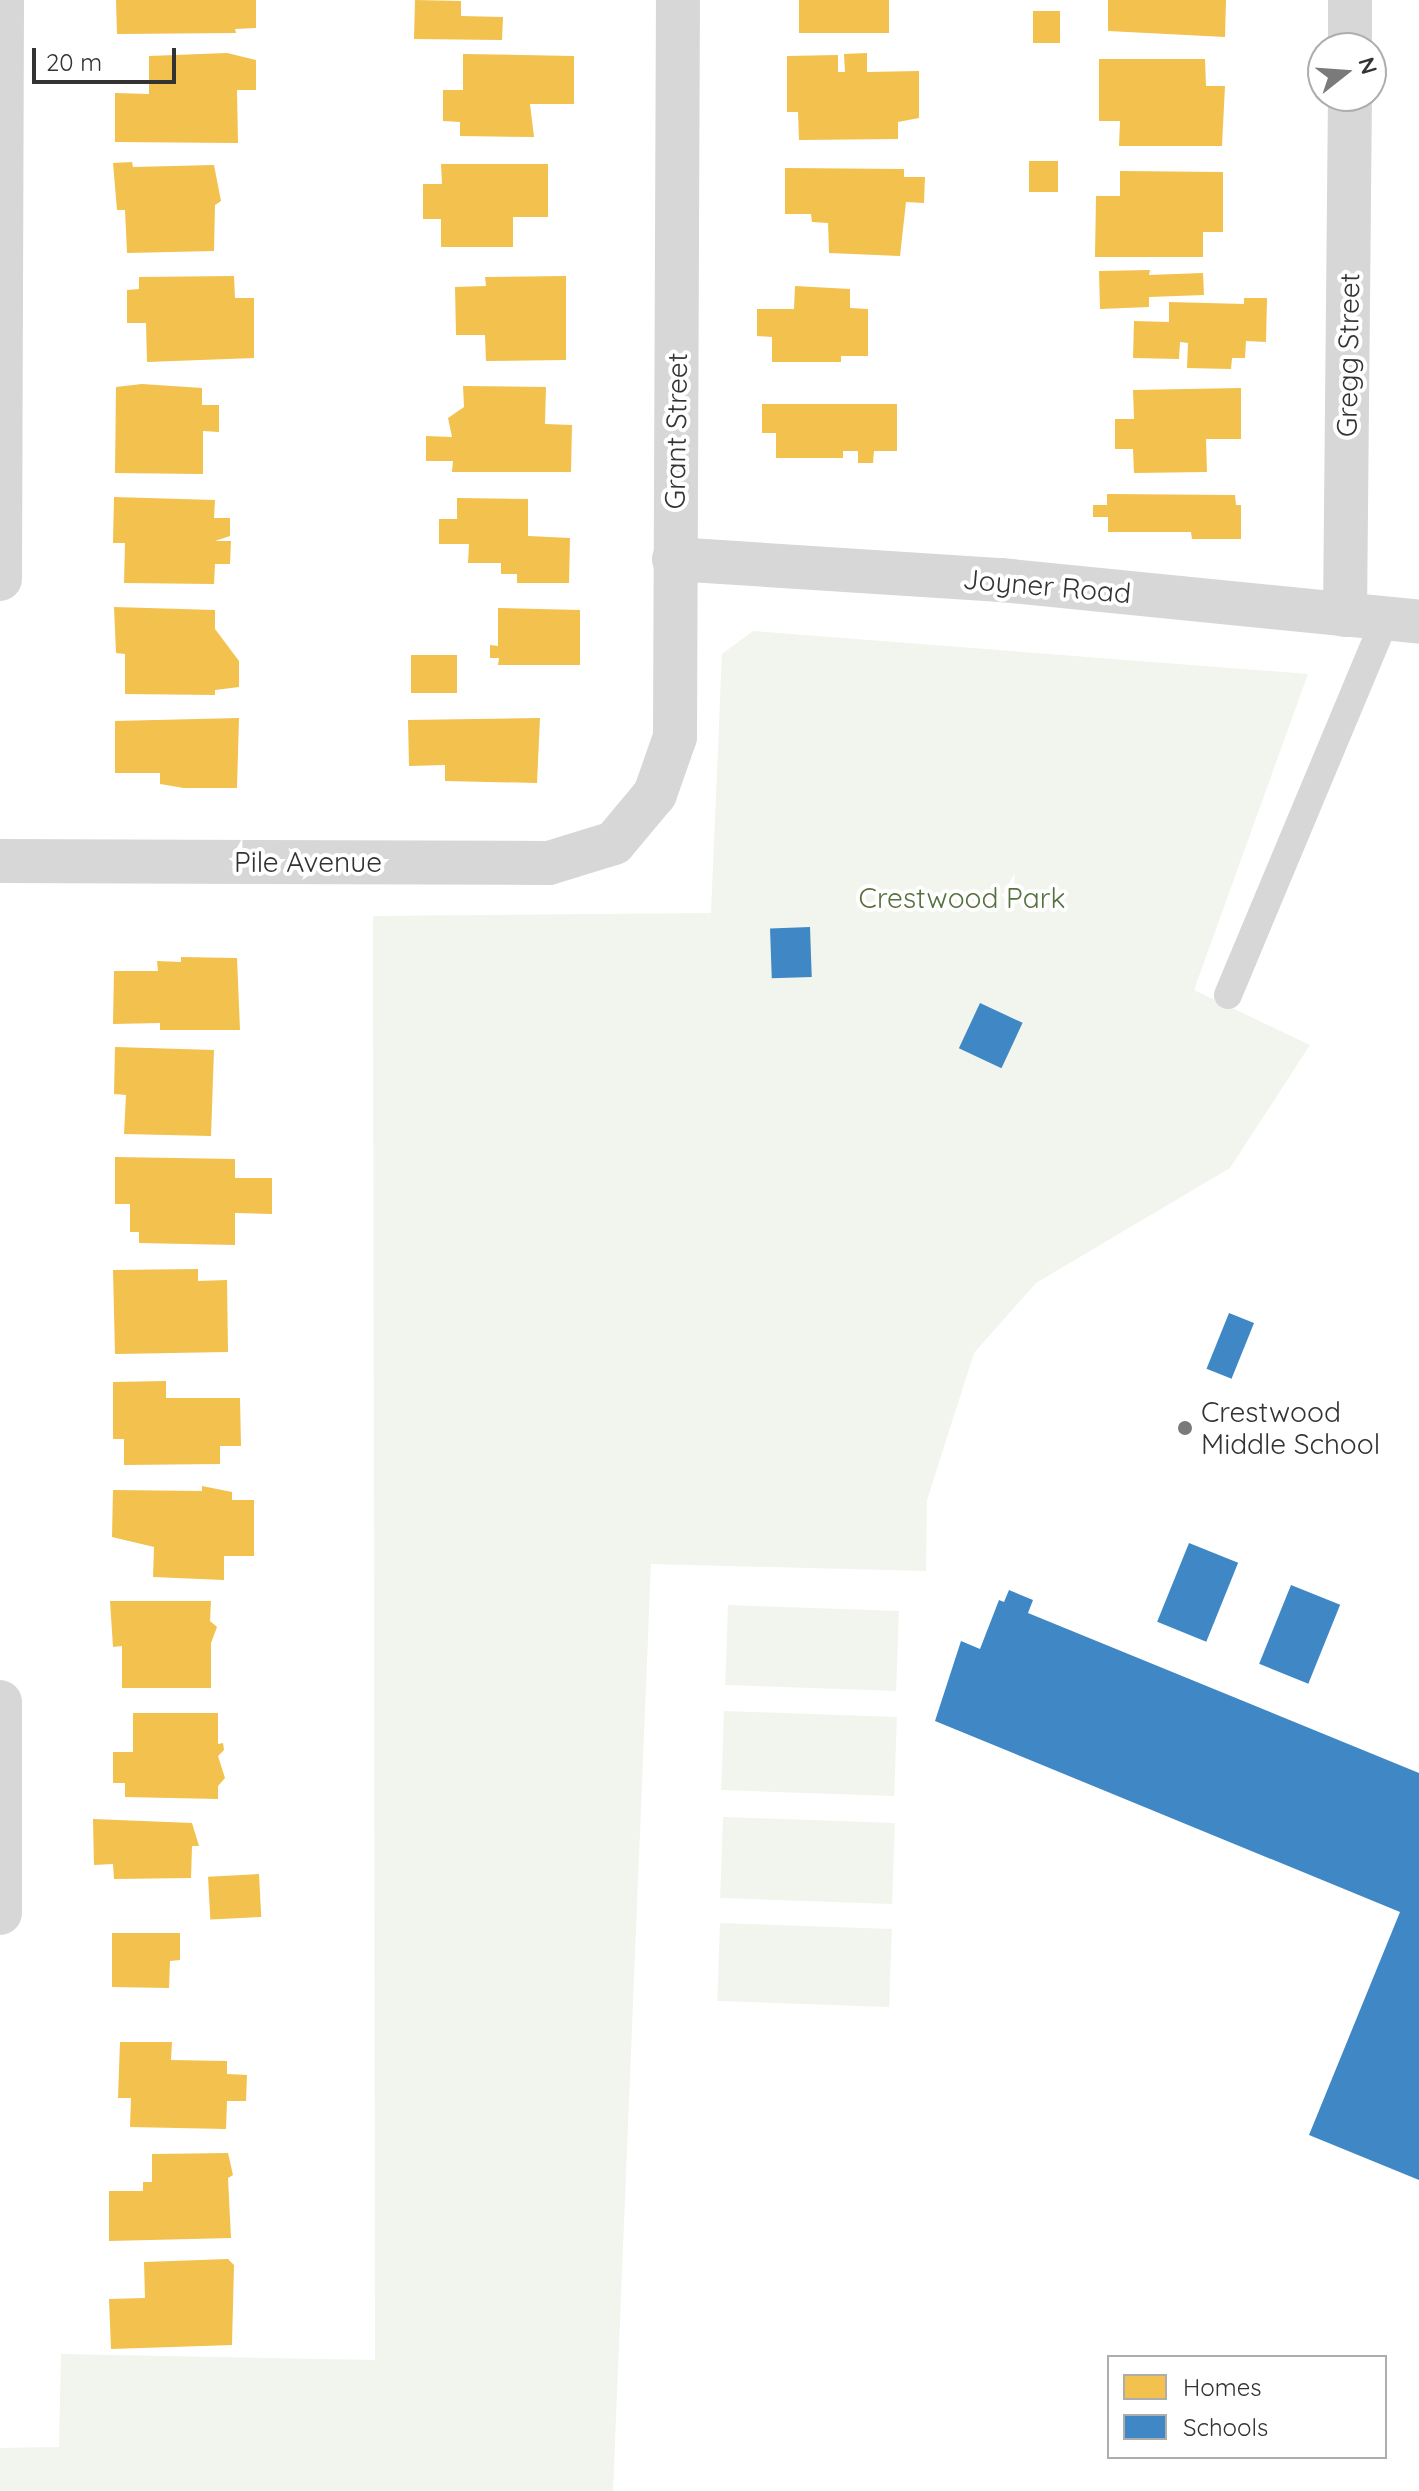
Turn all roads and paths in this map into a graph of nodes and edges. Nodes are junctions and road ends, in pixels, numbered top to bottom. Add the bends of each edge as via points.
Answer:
1 (2, 0) edge
2 (678, 0) edge
3 (1350, 0) edge
4 (1350, 32) edge
5 (1351, 112) edge
6 (674, 559) junction
7 (0, 579) edge
8 (1383, 618) edge
9 (614, 843) joint
10 (0, 861) edge
11 (1228, 995) dead end
12 (0, 1702) edge
13 (0, 1913) edge

1 - 7 street
2 - 6 street, Grant Street
3 - 4 street
5 - 8 street, Gregg Street
6 - 8 street, Joyner Road via 1001,580
6 - 9 street, Grant Street via 675,737 655,794
8 - 11 lane
9 - 10 street, Pile Avenue via 549,863
12 - 13 street

